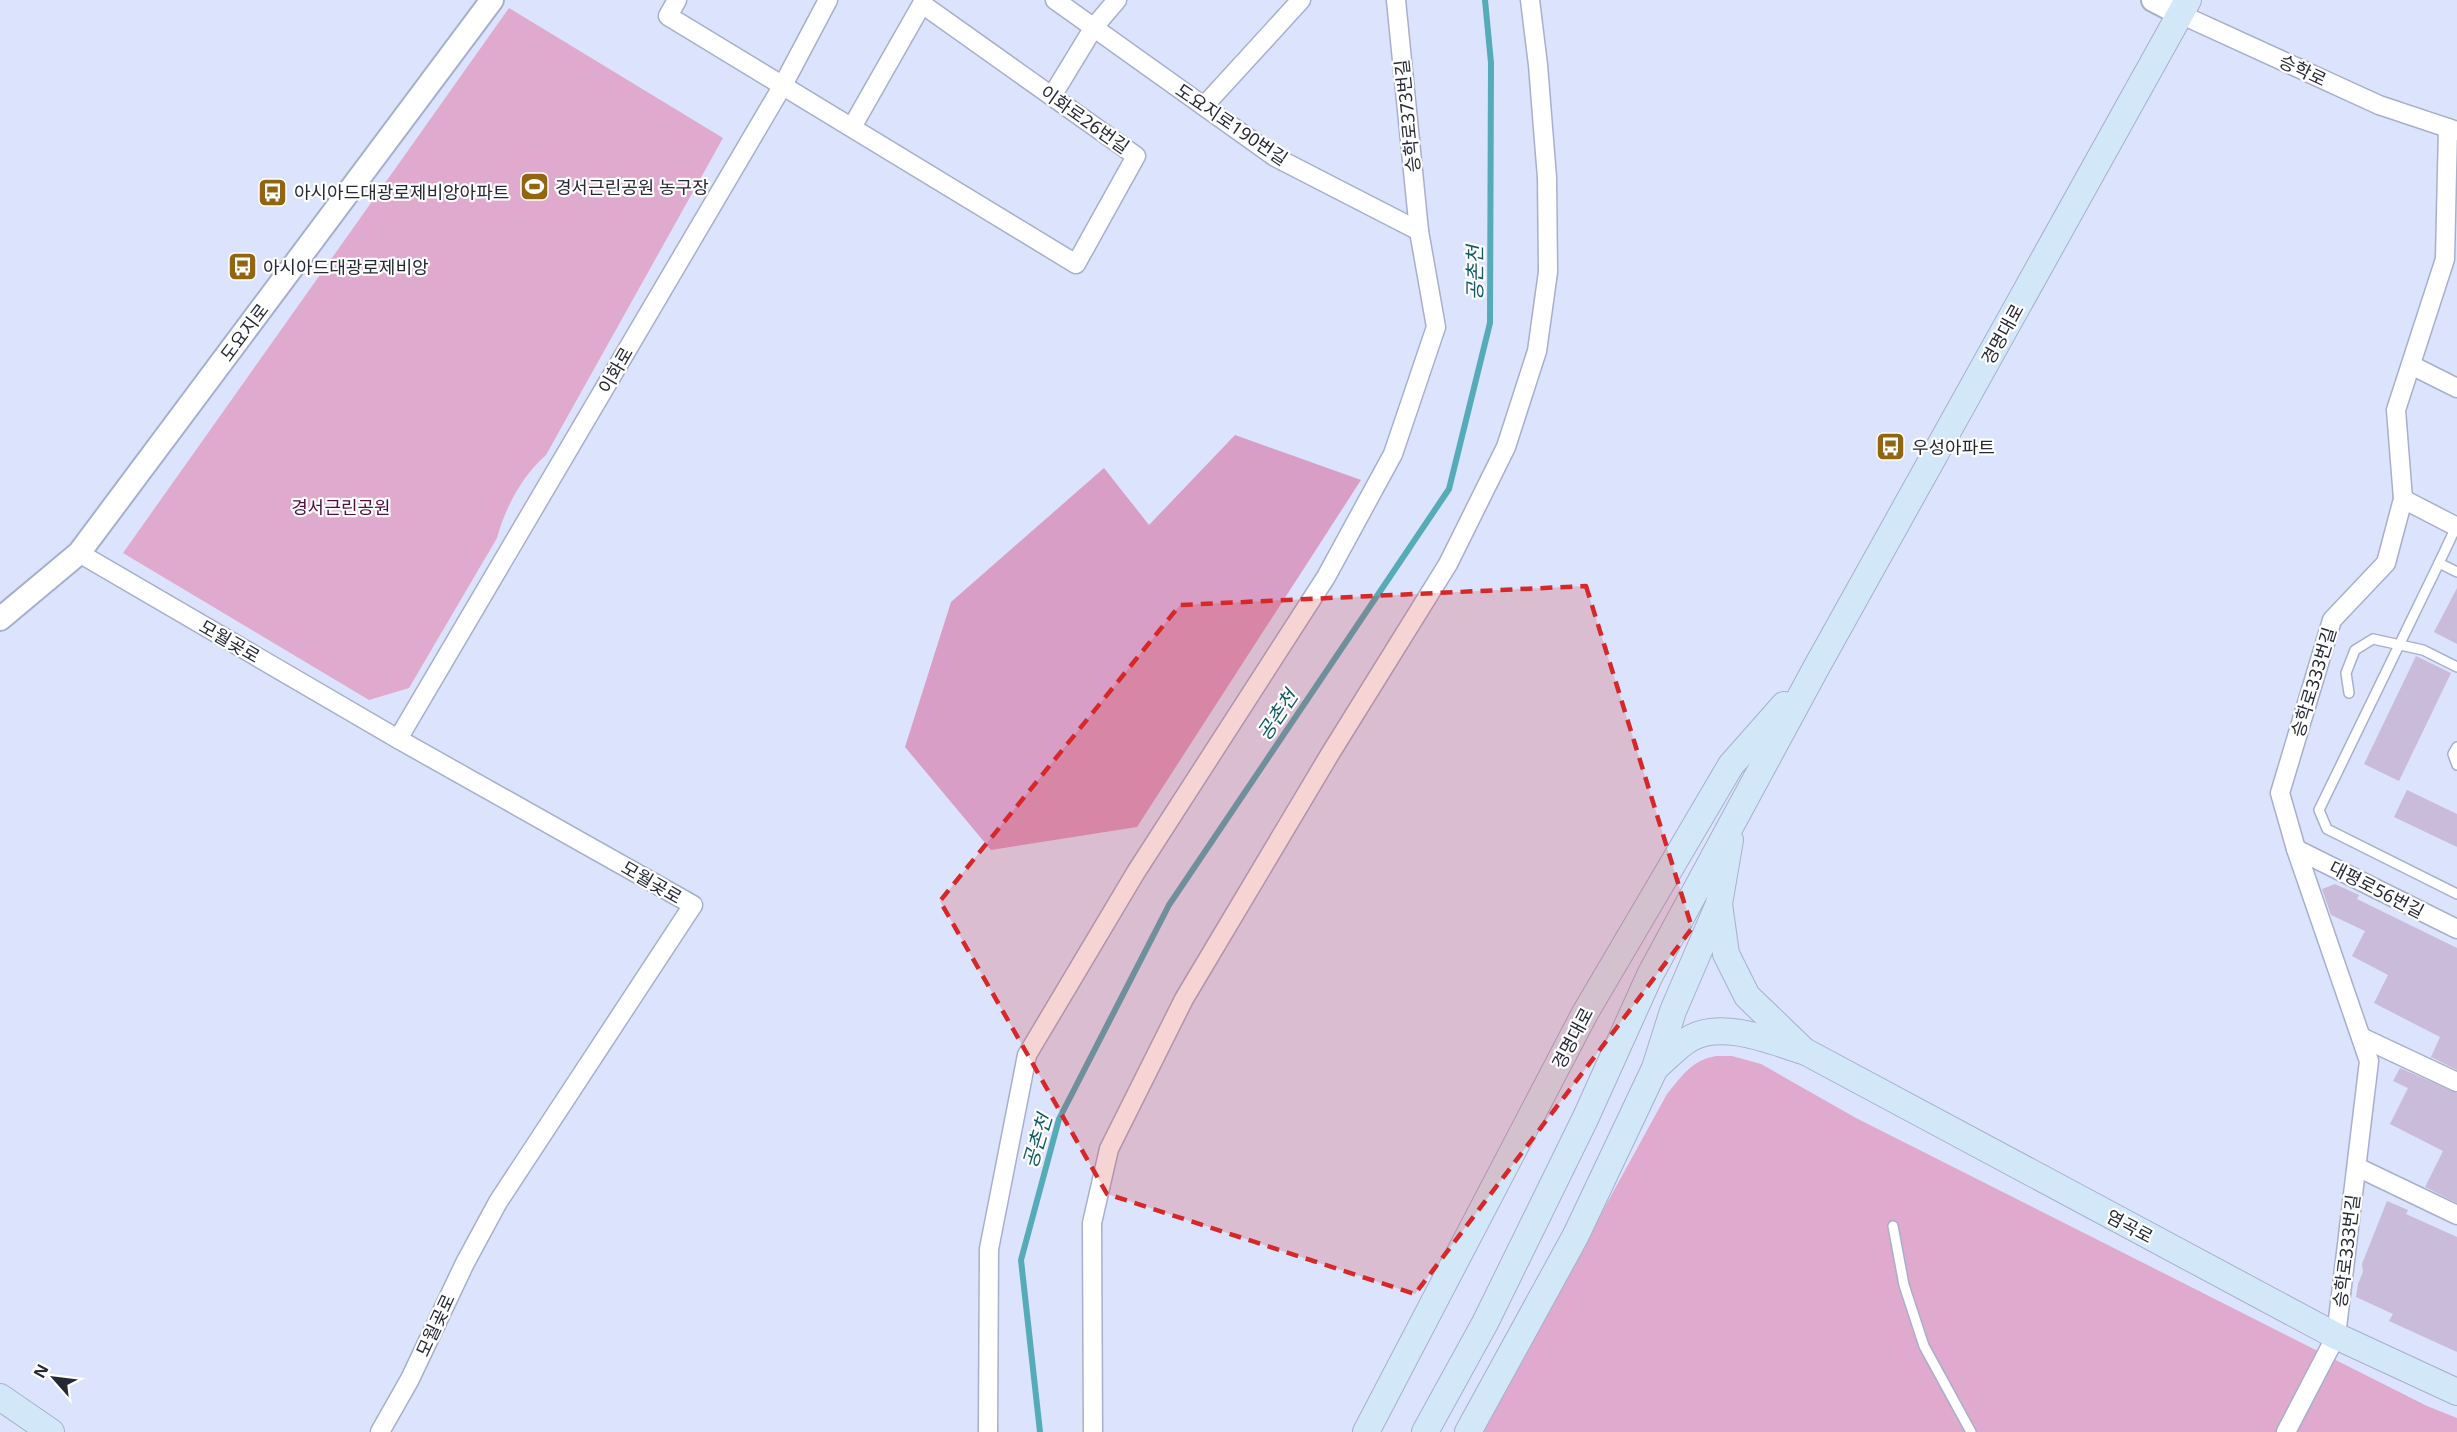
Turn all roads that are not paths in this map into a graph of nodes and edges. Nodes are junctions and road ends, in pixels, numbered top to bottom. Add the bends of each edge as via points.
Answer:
1 (492, 0) edge
2 (677, 0) edge
3 (828, 0) edge
4 (1055, 0) edge
5 (1117, 0) edge
6 (1301, 0) edge
7 (1396, 0) edge
8 (1530, 0) edge
9 (2153, 0) edge
10 (2184, 7) edge
11 (1094, 27) junction
12 (783, 85) junction
13 (1052, 96) junction
14 (1204, 106) junction
15 (852, 127) junction
16 (2452, 130) edge
17 (1419, 231) junction
18 (2451, 259) edge
19 (2411, 365) junction
20 (2457, 388) edge
21 (2403, 500) junction
22 (2457, 527) edge
23 (79, 553) junction
24 (2439, 563) junction
25 (2457, 572) edge
26 (0, 619) edge
27 (2398, 647) junction
28 (2457, 667) edge
29 (1816, 668) junction
30 (2349, 693) dead end
31 (398, 739) junction
32 (2457, 747) edge
33 (2457, 765) edge
34 (1734, 818) junction
35 (2296, 849) junction
36 (2457, 894) edge
37 (1719, 904) junction
38 (2457, 929) edge
39 (2361, 1037) junction
40 (1806, 1052) junction
41 (1655, 1068) junction
42 (2457, 1082) edge
43 (2357, 1167) junction
44 (2457, 1215) edge
45 (1893, 1226) dead end
46 (2336, 1336) junction
47 (2457, 1392) edge
48 (0, 1397) edge
49 (51, 1432) edge
50 (381, 1432) edge
51 (988, 1432) edge
52 (1093, 1432) edge
53 (1366, 1432) edge
54 (1425, 1432) edge
55 (1468, 1432) edge
56 (1971, 1432) edge
57 (2286, 1432) edge

1 - 23 street, 도요지로
2 - 12 street, 이화로26번길 via 668,16
3 - 12 street, 이화로
4 - 11 street, 도요지로190번길
5 - 11 street
6 - 14 street
7 - 17 street, 승학로373번길
8 - 52 street via 1547,178 1548,272 1537,351 1506,447 1448,564 1184,999 1109,1149 1092,1223
9 - 10 street, 승학로
10 - 16 street, 승학로 via 2379,105
10 - 29 main road, 경명대로
11 - 13 street
11 - 14 street, 도요지로190번길
12 - 15 street, 이화로26번길
12 - 31 street, 이화로
13 - 15 street, 이화로26번길 via 922,4
13 - 15 street, 이화로26번길 via 1136,156 1076,264
14 - 17 street, 도요지로190번길 via 1275,157
16 - 18 street, 승학로333번길
17 - 51 street, 승학로373번길 via 1436,327 1393,454 1326,577 1136,872 1027,1055 989,1249
18 - 19 street, 승학로333번길
19 - 20 street
19 - 21 street, 승학로333번길 via 2396,410
21 - 22 street
21 - 35 street, 승학로333번길 via 2386,563 2332,620 2280,793
22 - 24 lane
23 - 26 street, 도요지로
23 - 31 street, 모월곶로
24 - 25 lane
24 - 27 lane
27 - 28 lane via 2423,650
27 - 30 lane via 2373,639 2355,650 2346,673
27 - 36 lane via 2319,810 2327,829
29 - 34 main road, 경명대로
29 - 53 main road, 경명대로 via 1731,765 1604,982
31 - 50 street, 모월곶로 via 693,905 498,1202
32 - 33 lane via 2453,754
34 - 37 main road, 경명대로
34 - 54 main road, 경명대로 via 1650,975 1491,1312
35 - 38 street, 대평로56번길
35 - 39 street, 승학로333번길
37 - 40 main road, 염곡로 via 1726,954 1747,996
37 - 41 main road, 경명대로 via 1673,1011
39 - 42 street
39 - 43 street, 승학로333번길 via 2369,1061
40 - 41 main road, 염곡로 via 1759,1037 1714,1031 1692,1037
40 - 46 main road, 염곡로
41 - 55 main road, 경명대로 via 1576,1235
43 - 44 street, 승학로333번길
43 - 46 street, 승학로333번길
45 - 56 lane via 1904,1285 1924,1346
46 - 47 main road, 염곡로
46 - 57 street
48 - 49 main road

